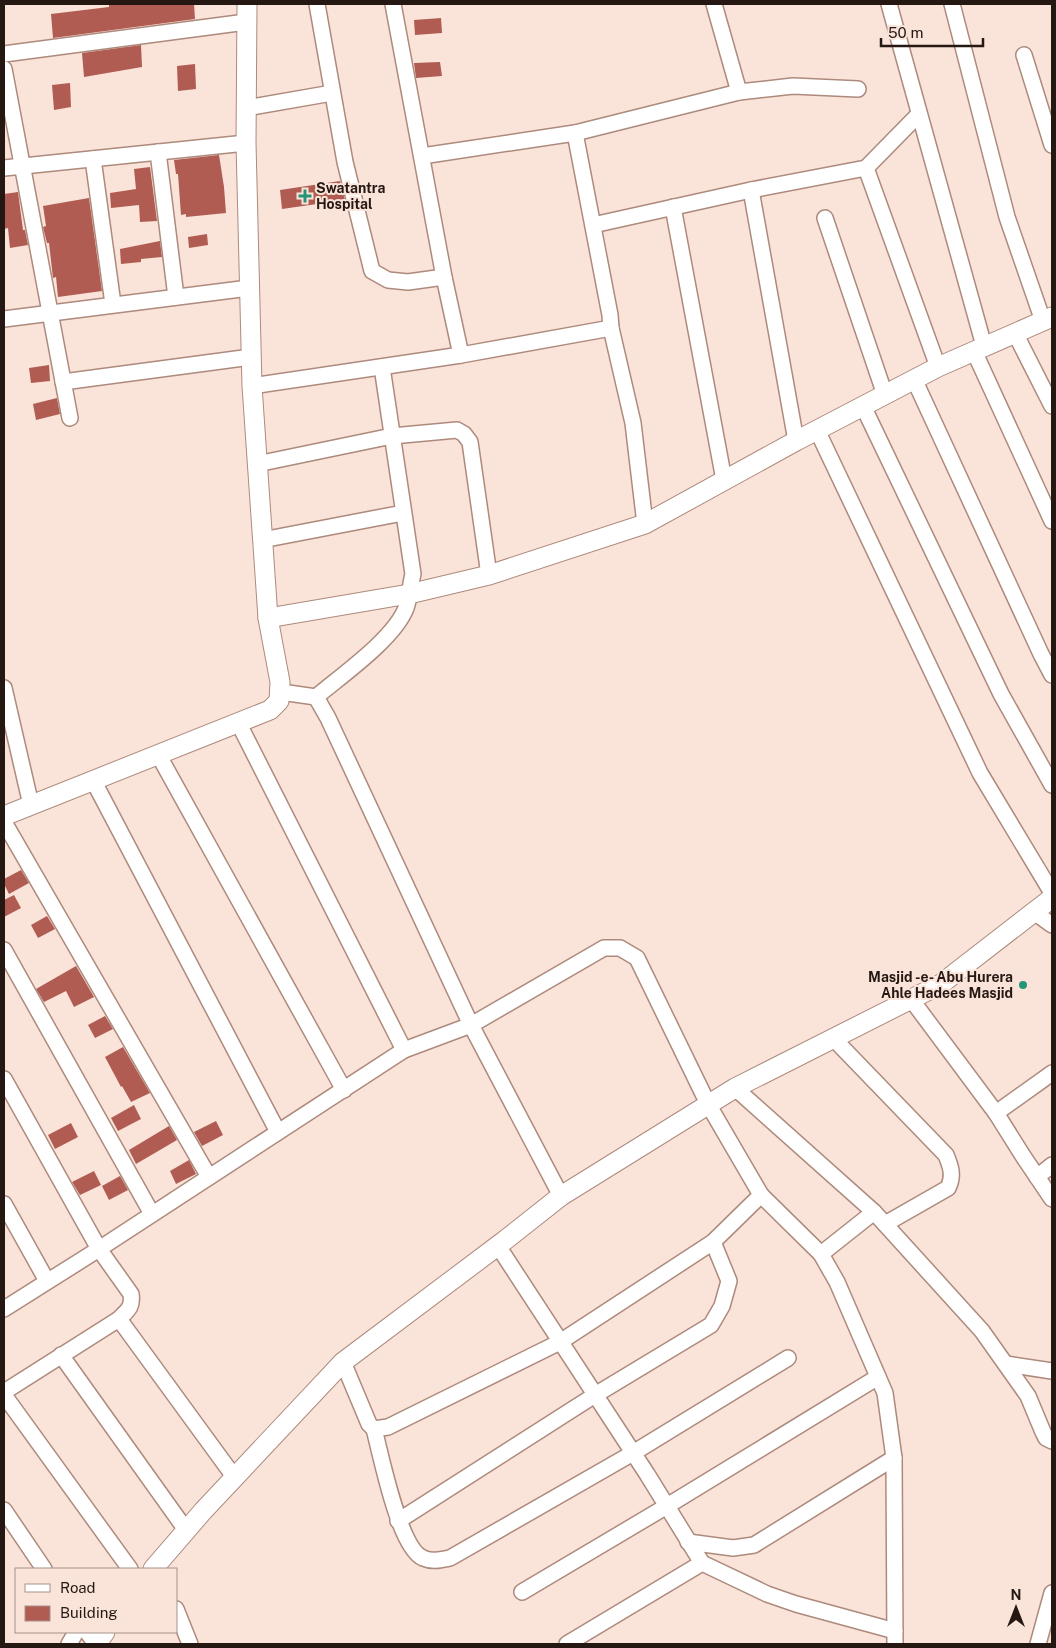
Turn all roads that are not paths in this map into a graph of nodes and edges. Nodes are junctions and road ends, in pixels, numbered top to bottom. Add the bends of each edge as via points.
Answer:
1 (317, 4) edge
2 (393, 4) edge
3 (714, 4) edge
4 (889, 4) edge
5 (952, 4) edge
6 (246, 13) edge
7 (4, 54) edge
8 (1024, 54) dead end
9 (4, 69) edge
10 (858, 89) dead end
11 (739, 92) junction
12 (332, 93) junction
13 (246, 108) junction
14 (1047, 108) edge
15 (920, 114) junction
16 (575, 133) junction
17 (246, 143) junction
18 (1052, 145) edge
19 (158, 152) junction
20 (422, 156) junction
21 (93, 159) junction
22 (22, 166) junction
23 (4, 168) edge
24 (866, 168) junction
25 (750, 190) junction
26 (673, 207) junction
27 (825, 218) dead end
28 (593, 225) junction
29 (444, 277) junction
30 (249, 288) junction
31 (176, 297) junction
32 (113, 304) junction
33 (50, 312) junction
34 (4, 319) edge
35 (1048, 319) edge
36 (611, 328) junction
37 (1015, 333) junction
38 (979, 348) junction
39 (461, 355) junction
40 (382, 366) junction
41 (938, 366) junction
42 (251, 370) junction
43 (914, 379) junction
44 (63, 382) junction
45 (885, 394) junction
46 (863, 406) junction
47 (1052, 406) edge
48 (70, 418) dead end
49 (817, 430) junction
50 (392, 436) junction
51 (796, 442) junction
52 (257, 464) junction
53 (724, 480) junction
54 (404, 513) junction
55 (1052, 521) edge
56 (646, 524) junction
57 (262, 540) junction
58 (489, 575) junction
59 (409, 594) junction
60 (268, 618) junction
61 (1052, 674) edge
62 (4, 688) edge
63 (281, 692) junction
64 (316, 697) junction
65 (238, 722) junction
66 (158, 754) junction
67 (93, 780) junction
68 (1052, 785) edge
69 (31, 805) junction
70 (4, 816) edge
71 (4, 822) edge
72 (1052, 893) edge
73 (1052, 898) edge
74 (1034, 912) junction
75 (1052, 925) edge
76 (4, 950) edge
77 (911, 999) junction
78 (471, 1026) junction
79 (833, 1038) junction
80 (404, 1050) junction
81 (1052, 1074) edge
82 (4, 1079) edge
83 (735, 1088) junction
84 (344, 1090) junction
85 (708, 1104) junction
86 (996, 1113) junction
87 (278, 1132) junction
88 (1052, 1165) edge
89 (209, 1177) junction
90 (1037, 1177) junction
91 (761, 1195) junction
92 (561, 1196) junction
93 (1052, 1199) edge
94 (4, 1204) edge
95 (874, 1212) junction
96 (152, 1214) junction
97 (885, 1224) junction
98 (713, 1242) junction
99 (498, 1246) junction
100 (99, 1249) junction
101 (821, 1254) junction
102 (47, 1281) junction
103 (4, 1309) edge
104 (119, 1319) junction
105 (560, 1342) junction
106 (61, 1355) junction
107 (788, 1358) dead end
108 (344, 1362) junction
109 (1006, 1364) junction
110 (1052, 1371) edge
111 (878, 1377) junction
112 (4, 1393) edge
113 (595, 1395) junction
114 (374, 1429) junction
115 (1052, 1441) edge
116 (633, 1453) junction
117 (894, 1458) junction
118 (235, 1478) junction
119 (667, 1506) junction
120 (4, 1510) edge
121 (398, 1521) junction
122 (186, 1530) junction
123 (688, 1542) junction
124 (702, 1563) junction
125 (43, 1568) edge
126 (129, 1568) edge
127 (158, 1568) edge
128 (522, 1592) dead end
129 (1052, 1593) edge
130 (178, 1614) edge
131 (75, 1633) edge
132 (88, 1633) edge
133 (104, 1633) edge
134 (895, 1638) edge
135 (69, 1644) edge
136 (96, 1644) edge
137 (190, 1644) edge
138 (567, 1644) edge
139 (1038, 1644) edge

1 - 12 street
2 - 20 street
3 - 11 street
4 - 15 street
5 - 35 street via 1007,217
6 - 7 street
6 - 13 street
8 - 14 street
9 - 22 street
10 - 11 street via 793,86
11 - 16 street
12 - 13 street
12 - 29 street via 372,271 388,280 408,282
13 - 17 street
14 - 18 street
15 - 24 street
15 - 38 street
16 - 20 street
16 - 28 street
17 - 19 street
17 - 30 street
19 - 21 street
19 - 31 street
20 - 29 street
21 - 22 street
21 - 32 street
22 - 23 street
22 - 33 street
24 - 25 street
24 - 41 street
25 - 26 street
25 - 51 street
26 - 28 street
26 - 53 street
27 - 45 street
28 - 36 street
29 - 39 street
30 - 31 street
30 - 42 street
31 - 32 street
32 - 33 street
33 - 34 street
33 - 44 street
35 - 37 street
36 - 39 street
36 - 56 street via 633,423
37 - 38 street
37 - 47 street
38 - 41 street
38 - 55 street
39 - 40 street
40 - 42 street via 276,382
40 - 50 street
41 - 43 street
42 - 44 street
42 - 52 street
43 - 45 street
43 - 61 street
44 - 48 street
45 - 46 street
46 - 49 street
46 - 68 street via 1001,694
49 - 51 street
49 - 72 street via 980,773
50 - 52 street
50 - 54 street
50 - 58 street via 456,430 470,442
51 - 53 street
52 - 57 street
53 - 56 street
54 - 57 street
54 - 59 street via 413,574
56 - 58 street
57 - 60 street
58 - 59 street
59 - 60 street
59 - 64 street via 400,620 390,634
60 - 63 street
62 - 69 street
63 - 64 street
63 - 65 street via 279,701 270,710
64 - 78 street
65 - 66 street
65 - 80 street
66 - 67 street
66 - 84 street
67 - 69 street
67 - 87 street
69 - 70 street
71 - 89 street
73 - 74 street
74 - 75 street
74 - 77 street via 941,984
76 - 96 street
77 - 79 street
77 - 86 street
78 - 80 street
78 - 85 street via 604,948 620,948 637,958
78 - 92 street
79 - 83 street
79 - 97 street via 946,1155 950,1166 952,1178 948,1188
80 - 84 street
81 - 86 street
82 - 100 street
83 - 85 street
83 - 95 street
84 - 87 street
85 - 91 street
85 - 92 street
86 - 90 street
87 - 89 street
88 - 90 street
89 - 96 street
90 - 93 street
91 - 98 street
91 - 101 street
92 - 99 street
94 - 102 street
95 - 97 street
95 - 101 street
96 - 100 street
97 - 109 street via 982,1331
98 - 105 street
98 - 113 street via 729,1281 722,1306 711,1325
99 - 105 street
99 - 108 street
100 - 102 street
100 - 104 street via 131,1294 129,1309
101 - 111 street via 837,1282
102 - 103 street
104 - 106 street
104 - 118 street
105 - 113 street
105 - 114 street via 388,1427
106 - 112 street
106 - 122 street
107 - 116 street
108 - 114 street via 369,1424
108 - 118 street
109 - 110 street
109 - 115 street via 1028,1396 1046,1438
111 - 117 street via 885,1393
111 - 119 street
112 - 126 street
113 - 116 street
113 - 121 street
114 - 121 street
116 - 119 street
116 - 121 street via 450,1558 433,1561 422,1558 414,1551
117 - 123 street via 754,1545 733,1548
117 - 134 street
118 - 122 street
119 - 123 street
119 - 128 street
120 - 125 street
122 - 127 street
123 - 124 street
124 - 134 street via 768,1594
124 - 138 street
129 - 139 street
130 - 137 street
131 - 135 street
132 - 136 street
133 - 136 street

